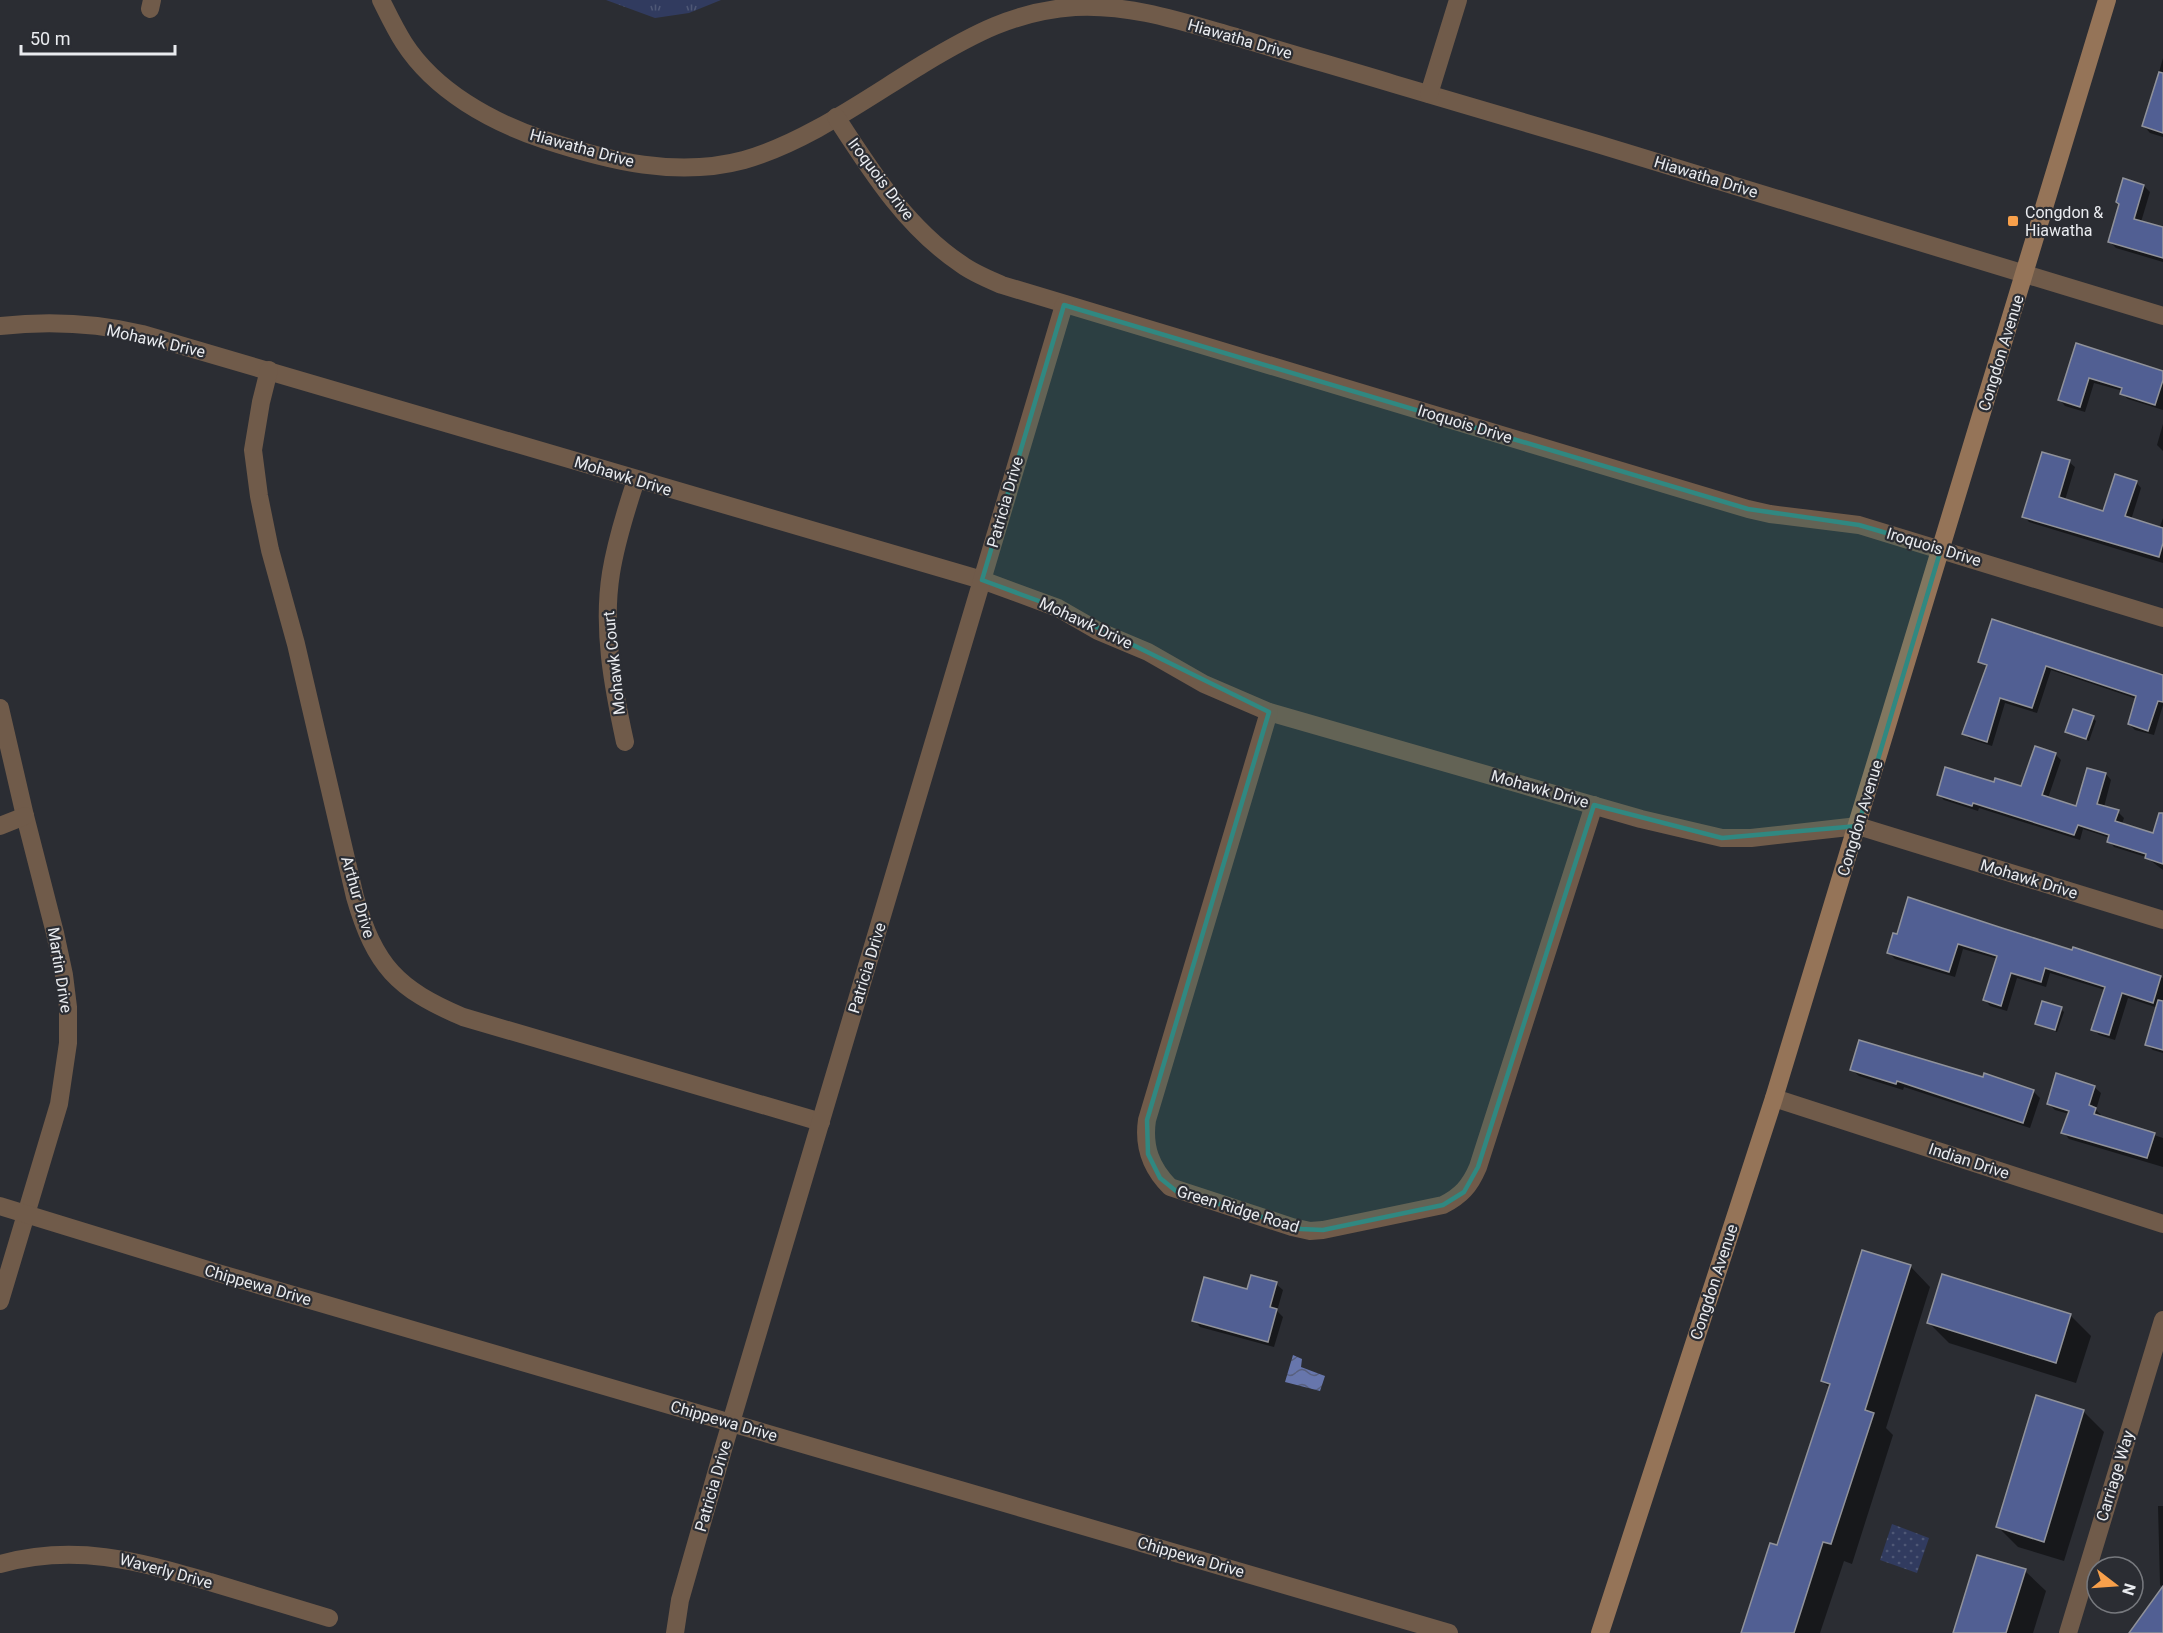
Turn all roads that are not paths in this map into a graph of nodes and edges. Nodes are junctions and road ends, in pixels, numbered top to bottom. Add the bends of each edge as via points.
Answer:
1 (381, 0) edge
2 (1458, 0) edge
3 (2107, 0) edge
4 (1429, 94) junction
5 (836, 117) junction
6 (2025, 274) junction
7 (1064, 305) junction
8 (2163, 316) edge
9 (0, 326) edge
10 (269, 370) junction
11 (636, 480) junction
12 (1941, 549) junction
13 (982, 580) junction
14 (2163, 618) edge
15 (0, 708) edge
16 (1269, 712) junction
17 (625, 742) dead end
18 (1594, 805) junction
19 (25, 816) junction
20 (0, 826) edge
21 (1858, 826) junction
22 (2163, 920) edge
23 (1774, 1098) junction
24 (821, 1122) junction
25 (0, 1206) edge
26 (26, 1214) junction
27 (2163, 1224) edge
28 (0, 1301) edge
29 (2163, 1320) edge
30 (731, 1423) junction
31 (0, 1564) edge
32 (329, 1618) dead end
33 (675, 1633) edge
34 (1449, 1633) edge
35 (1600, 1633) edge
36 (2068, 1633) edge

1 - 5 street, Hiawatha Drive via 406,46 429,72 465,102 525,133 609,159 672,167 728,163 770,151
2 - 4 street
3 - 6 street, Congdon Avenue
4 - 5 street, Hiawatha Drive via 1149,13 1076,7 1033,13 978,32
4 - 6 street, Hiawatha Drive
5 - 7 street, Iroquois Drive via 887,193 930,241 962,266 987,278
6 - 8 street, Hiawatha Drive
6 - 12 street, Congdon Avenue
7 - 12 street, Iroquois Drive via 1748,509 1859,525
7 - 13 street, Patricia Drive
9 - 10 street, Mohawk Drive via 67,324 126,331
10 - 11 street, Mohawk Drive
10 - 24 street, Arthur Drive via 253,450 259,496 355,897 364,928 381,959 410,989 463,1017
11 - 13 street, Mohawk Drive
11 - 17 street, Mohawk Court via 615,552 608,600 612,677
12 - 14 street, Iroquois Drive
12 - 21 street, Congdon Avenue
13 - 16 street, Mohawk Drive via 1058,608 1204,684
13 - 24 street, Patricia Drive
15 - 19 street, Martin Drive
16 - 18 street, Mohawk Drive
16 - 18 street, Green Ridge Road via 1147,1120 1146,1137 1152,1163 1170,1187 1292,1227 1323,1230 1443,1205 1455,1200 1469,1186
18 - 21 street, Mohawk Drive via 1722,838
19 - 20 street
19 - 26 street, Martin Drive via 55,933 68,1007 68,1043 59,1104
21 - 22 street, Mohawk Drive
21 - 23 street, Congdon Avenue
23 - 27 street, Indian Drive
23 - 35 street, Congdon Avenue
24 - 30 street, Patricia Drive
25 - 26 street, Chippewa Drive
26 - 28 street, Martin Drive
26 - 30 street, Chippewa Drive
29 - 36 street, Carriage Way
30 - 33 street, Patricia Drive via 680,1600
30 - 34 street, Chippewa Drive
31 - 32 street, Waverly Drive via 36,1555 103,1555 153,1565

